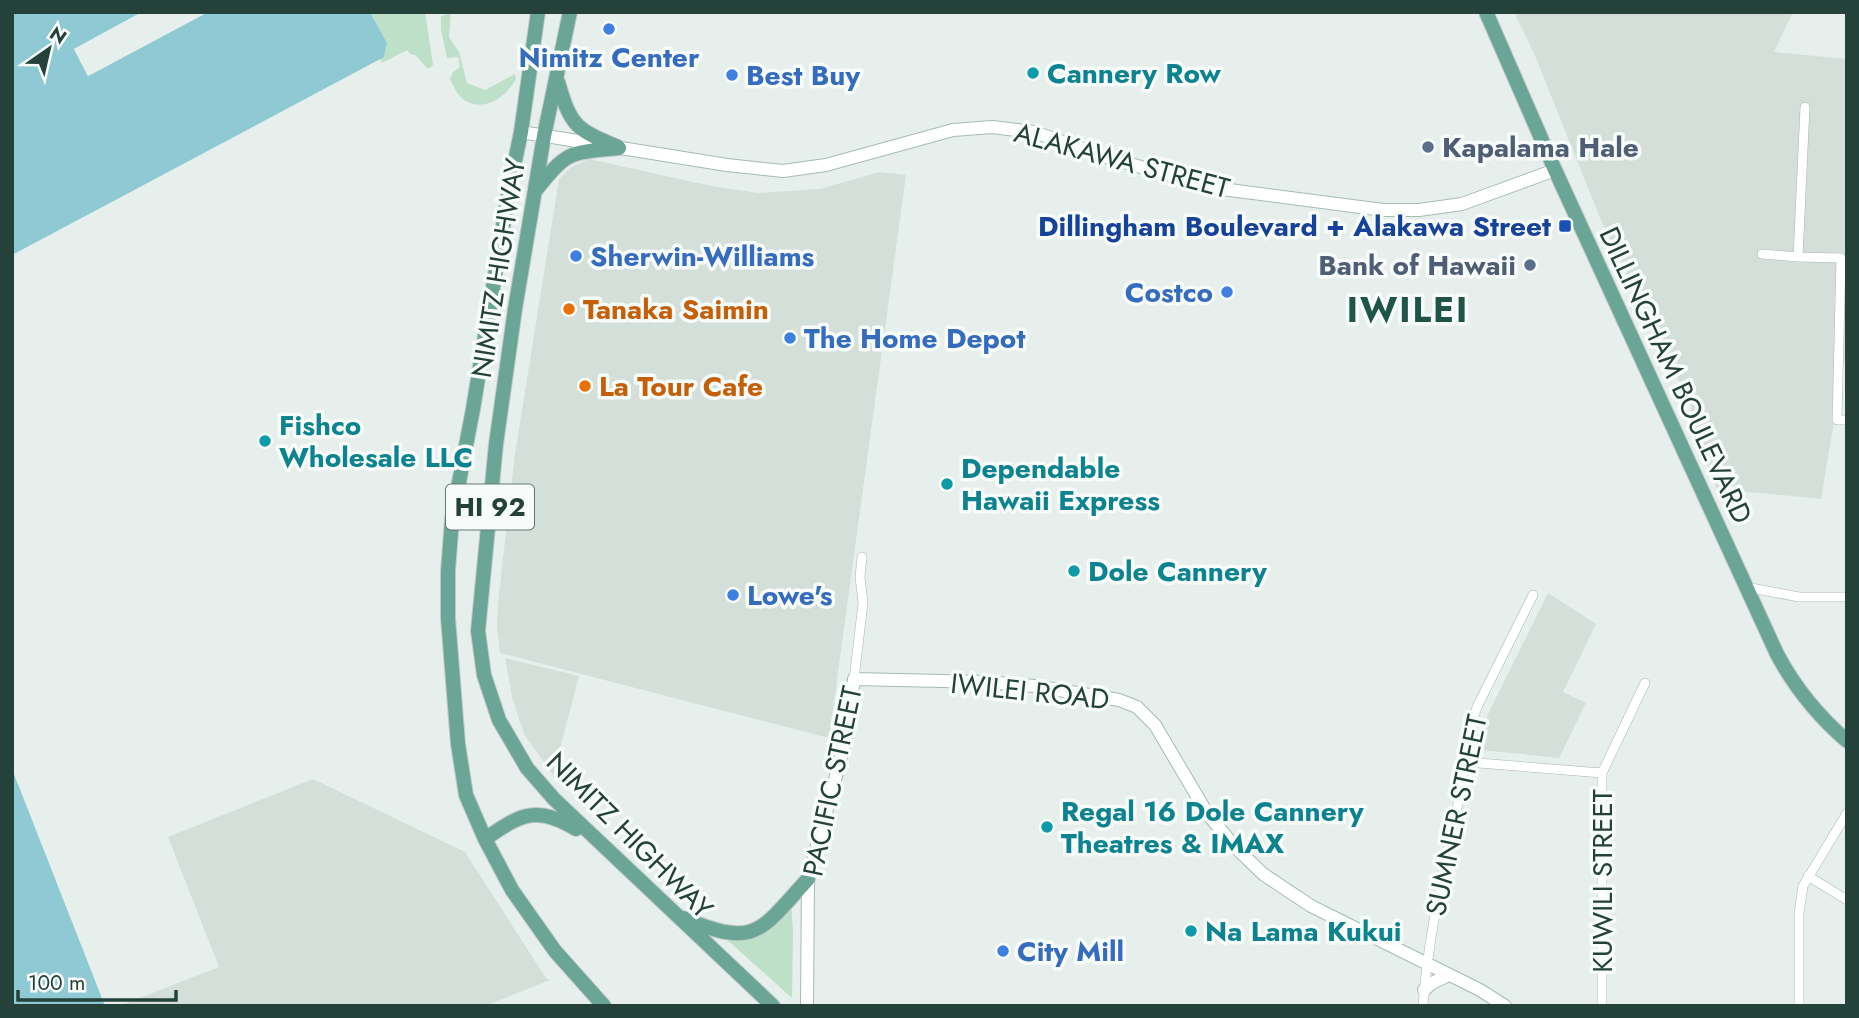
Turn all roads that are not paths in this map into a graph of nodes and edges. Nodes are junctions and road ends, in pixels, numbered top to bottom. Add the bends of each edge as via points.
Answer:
1 (538, 12) edge
2 (570, 12) edge
3 (1486, 12) edge
4 (557, 80) junction
5 (1804, 107) dead end
6 (521, 132) junction
7 (544, 136) junction
8 (619, 148) junction
9 (1555, 170) junction
10 (535, 191) junction
11 (1762, 254) dead end
12 (1798, 257) junction
13 (1842, 420) edge
14 (862, 557) dead end
15 (1746, 586) junction
16 (1533, 595) dead end
17 (1847, 597) edge
18 (855, 679) junction
19 (1645, 683) dead end
20 (1847, 741) edge
21 (1466, 762) junction
22 (1602, 773) junction
23 (1847, 813) edge
24 (485, 839) junction
25 (599, 842) junction
26 (1808, 876) junction
27 (808, 879) junction
28 (1847, 900) edge
29 (675, 915) junction
30 (1426, 963) junction
31 (1449, 975) junction
32 (1424, 990) junction
33 (604, 1006) edge
34 (773, 1006) edge
35 (807, 1006) edge
36 (1423, 1006) edge
37 (1505, 1006) edge
38 (1602, 1006) edge
39 (1800, 1006) edge

1 - 6 main road, NIMITZ HIGHWAY / HI 92
2 - 4 main road, NIMITZ HIGHWAY / HI 92
3 - 9 main road, DILLINGHAM BOULEVARD
4 - 7 main road, NIMITZ HIGHWAY / HI 92
4 - 8 main road via 576,125
5 - 12 street
6 - 7 street, ALAKAWA STREET
6 - 24 main road, NIMITZ HIGHWAY / HI 92 via 452,519 448,571 462,769 466,795
7 - 8 street, ALAKAWA STREET
7 - 10 main road, NIMITZ HIGHWAY / HI 92
8 - 9 street, ALAKAWA STREET via 783,171 826,165 953,130 992,127 1034,132 1214,188 1401,211 1462,204
8 - 10 main road via 575,152 559,161
9 - 15 main road, DILLINGHAM BOULEVARD
10 - 25 main road, NIMITZ HIGHWAY / HI 92 via 496,444 478,631 484,675 499,720 521,760
11 - 12 street
12 - 13 street via 1841,258
14 - 18 street, PACIFIC STREET via 863,603
15 - 17 street via 1799,597
15 - 20 main road, DILLINGHAM BOULEVARD via 1789,677
16 - 21 street, SUMNER STREET via 1475,710
18 - 27 street, PACIFIC STREET via 845,743
18 - 30 street, IWILEI ROAD via 1013,684 1128,703 1155,724 1207,813 1256,868 1311,906
19 - 22 street, KUWILI STREET
21 - 22 street
21 - 30 street, SUMNER STREET
22 - 38 street, KUWILI STREET
23 - 26 street
24 - 25 main road via 509,822 536,814 560,819
24 - 33 main road, NIMITZ HIGHWAY / HI 92 via 512,890 546,939
25 - 29 main road, NIMITZ HIGHWAY / HI 92
26 - 28 street
26 - 39 street via 1799,913
27 - 29 main road via 776,916 750,931 713,930
27 - 35 street, PACIFIC STREET
29 - 34 main road, NIMITZ HIGHWAY / HI 92
30 - 31 street, IWILEI ROAD
30 - 32 street, SUMNER STREET
31 - 32 street
31 - 37 street, IWILEI ROAD
32 - 36 street, SUMNER STREET

